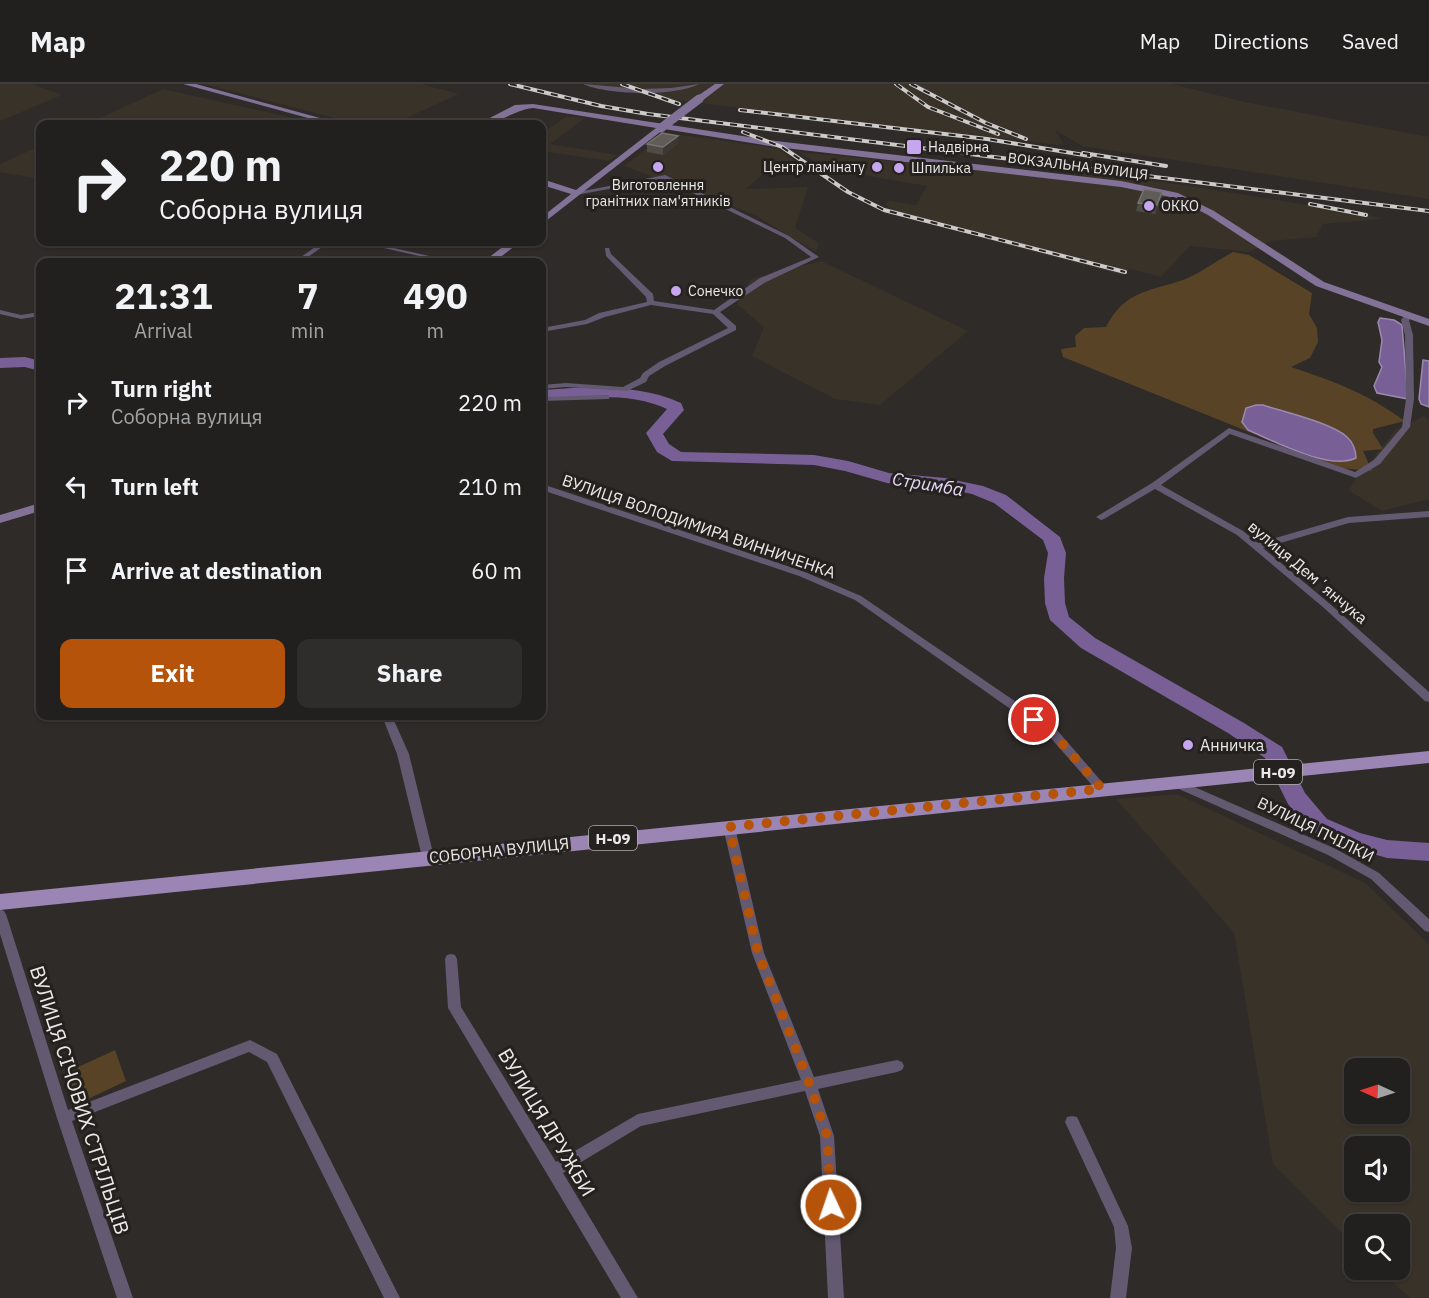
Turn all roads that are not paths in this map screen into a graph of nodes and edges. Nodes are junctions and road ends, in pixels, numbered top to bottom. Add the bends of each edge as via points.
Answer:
1 (187, 84) edge
2 (586, 84) edge
3 (696, 84) edge
4 (720, 84) edge
5 (323, 120) edge
6 (490, 120) edge
7 (546, 183) edge
8 (576, 193) junction
9 (546, 218) edge
10 (320, 246) edge
11 (379, 246) edge
12 (510, 246) edge
13 (607, 249) dead end
14 (303, 258) edge
15 (434, 258) edge
16 (493, 258) edge
17 (651, 303) junction
18 (0, 312) edge
19 (715, 312) junction
20 (36, 315) edge
21 (1408, 317) junction
22 (1429, 323) edge
23 (546, 329) edge
24 (546, 387) edge
25 (606, 396) dead end
26 (546, 399) edge
27 (1155, 485) junction
28 (546, 488) edge
29 (36, 508) edge
30 (1429, 514) edge
31 (1101, 517) dead end
32 (0, 519) edge
33 (1256, 547) junction
34 (1429, 698) edge
35 (389, 720) edge
36 (1429, 757) edge
37 (1174, 782) junction
38 (1102, 789) junction
39 (729, 827) junction
40 (428, 857) junction
41 (0, 902) edge
42 (0, 914) edge
43 (1429, 927) edge
44 (451, 959) dead end
45 (897, 1066) dead end
46 (810, 1085) junction
47 (64, 1118) junction
48 (1072, 1122) dead end
49 (553, 1171) junction
50 (125, 1298) edge
51 (392, 1298) edge
52 (630, 1298) edge
53 (836, 1298) edge
54 (1118, 1298) edge

1 - 5 main road
2 - 3 street via 642,90
4 - 8 main road, bridge
6 - 21 main road, ВОКЗАЛЬНА ВУЛИЦЯ via 518,107 533,106 765,143 1163,191 1193,202 1320,284
7 - 8 main road
8 - 9 main road
8 - 19 street via 665,177 786,237 816,257 763,280
10 - 14 street
11 - 15 street
12 - 16 main road
13 - 17 street via 608,255 650,296
17 - 19 street
17 - 23 street
18 - 20 street via 21,317
19 - 24 street via 733,328 662,364 634,386
21 - 22 main road, ВОКЗАЛЬНА ВУЛИЦЯ
21 - 27 street via 1410,399 1406,427 1377,462 1356,475 1229,430
25 - 26 street
27 - 31 street
27 - 33 street, вулиця Демʼянчука via 1214,517
28 - 38 street, ВУЛИЦЯ ВОЛОДИМИРА ВИННИЧЕНКА via 802,574 858,597 1053,733
29 - 32 main road
30 - 33 street via 1348,520
33 - 34 street, вулиця Демʼянчука
35 - 40 street via 403,754
36 - 37 main road, СОБОРНА ВУЛИЦЯ / Н-09
37 - 38 main road, СОБОРНА ВУЛИЦЯ / Н-09
37 - 43 street, ВУЛИЦЯ ПЧІЛКИ via 1332,852 1375,876
38 - 39 main road, СОБОРНА ВУЛИЦЯ / Н-09
39 - 40 main road, СОБОРНА ВУЛИЦЯ / Н-09
39 - 46 street via 758,953
40 - 41 main road, СОБОРНА ВУЛИЦЯ / Н-09
42 - 47 street, ВУЛИЦЯ СІЧОВИХ СТРІЛЬЦІВ
44 - 49 street, ВУЛИЦЯ ДРУЖБИ via 455,1008
45 - 46 street
46 - 49 street via 638,1120
46 - 53 street via 827,1136
47 - 50 street, ВУЛИЦЯ СІЧОВИХ СТРІЛЬЦІВ
47 - 51 street via 250,1046 272,1058
48 - 54 street via 1121,1226 1124,1258
49 - 52 street, ВУЛИЦЯ ДРУЖБИ

